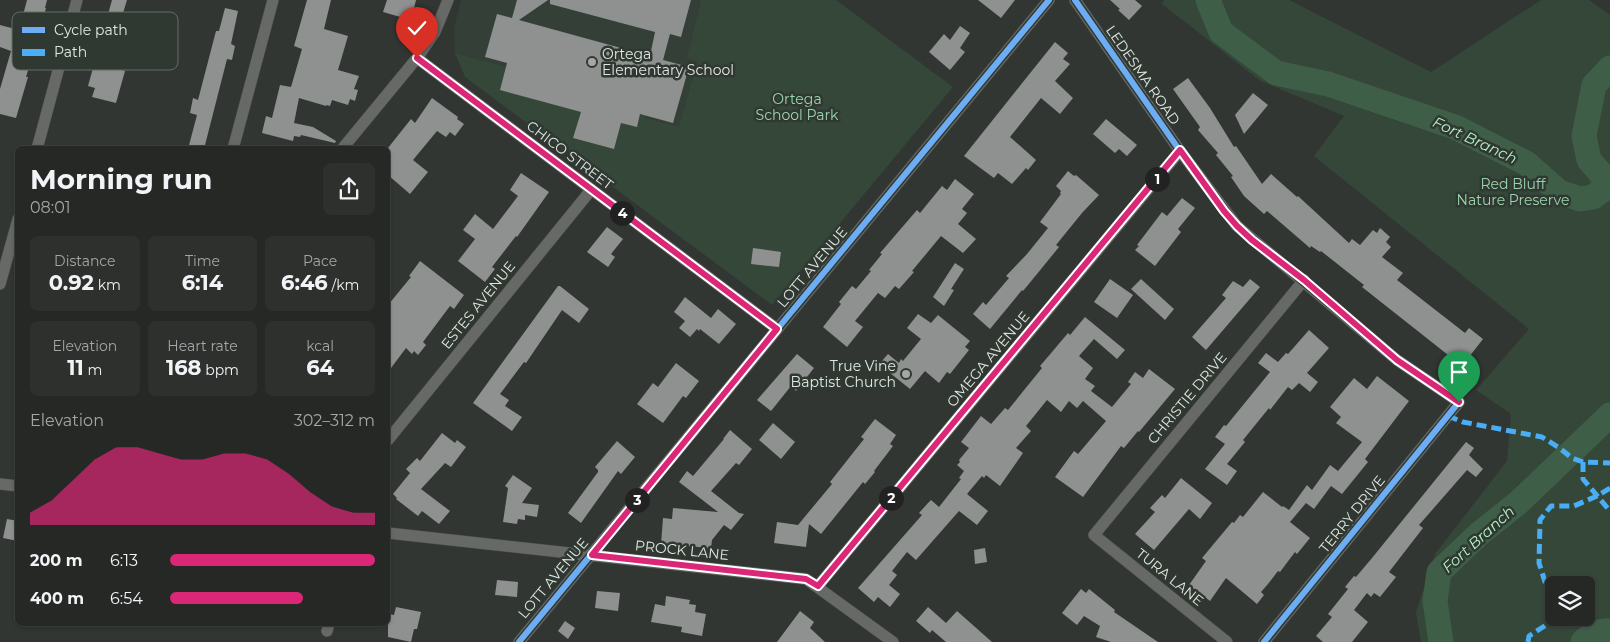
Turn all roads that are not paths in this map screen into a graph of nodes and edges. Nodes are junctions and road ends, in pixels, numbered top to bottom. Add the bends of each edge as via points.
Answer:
1 (273, 0) edge
2 (448, 0) edge
3 (1048, 0) edge
4 (1075, 0) edge
5 (417, 58) junction
6 (58, 70) edge
7 (38, 146) edge
8 (234, 146) edge
9 (344, 146) edge
10 (1180, 150) junction
11 (591, 190) junction
12 (15, 230) edge
13 (1304, 280) junction
14 (0, 284) edge
15 (777, 329) junction
16 (1459, 402) joint
17 (390, 438) edge
18 (0, 484) edge
19 (15, 486) edge
20 (390, 533) edge
21 (1094, 535) joint
22 (592, 555) junction
23 (818, 586) junction
24 (519, 642) edge
25 (893, 642) edge
26 (1227, 642) edge
27 (1264, 642) edge

1 - 8 street
2 - 5 street via 435,32
3 - 15 street, LOTT AVENUE
4 - 10 street, LEDESMA ROAD
5 - 9 street
5 - 11 street, CHICO STREET
6 - 7 street
10 - 13 street, LEDESMA ROAD via 1237,226
10 - 23 street, OMEGA AVENUE
11 - 15 street, CHICO STREET
11 - 17 street, ESTES AVENUE
12 - 14 street
13 - 16 street, LEDESMA ROAD via 1397,360
13 - 21 street, CHRISTIE DRIVE
15 - 22 street, LOTT AVENUE
16 - 27 street, TERRY DRIVE
18 - 19 street
20 - 22 street, PROCK LANE
21 - 26 street, TURA LANE
22 - 23 street, PROCK LANE via 806,579
22 - 24 street, LOTT AVENUE
23 - 25 street, PROCK LANE

